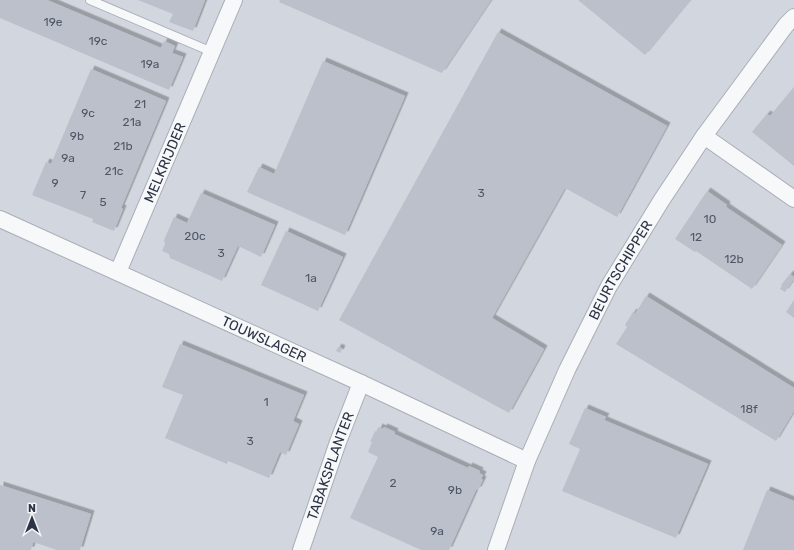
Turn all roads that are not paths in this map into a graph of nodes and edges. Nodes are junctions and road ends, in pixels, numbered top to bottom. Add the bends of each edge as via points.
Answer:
1 (90, 0) edge
2 (234, 0) edge
3 (794, 16) edge
4 (212, 52) junction
5 (704, 136) junction
6 (794, 199) edge
7 (1, 223) edge
8 (118, 272) junction
9 (361, 383) junction
10 (528, 460) junction
11 (301, 550) edge
12 (496, 550) edge

1 - 4 lane
2 - 4 street, MELKRIJDER
3 - 5 street, BEURTSCHIPPER
4 - 8 street, MELKRIJDER
5 - 6 street
5 - 10 street, BEURTSCHIPPER via 660,201 609,286 567,370
7 - 8 street, TOUWSLAGER
8 - 9 street, TOUWSLAGER
9 - 10 street, TOUWSLAGER
9 - 11 street, TABAKSPLANTER
10 - 12 street, BEURTSCHIPPER

